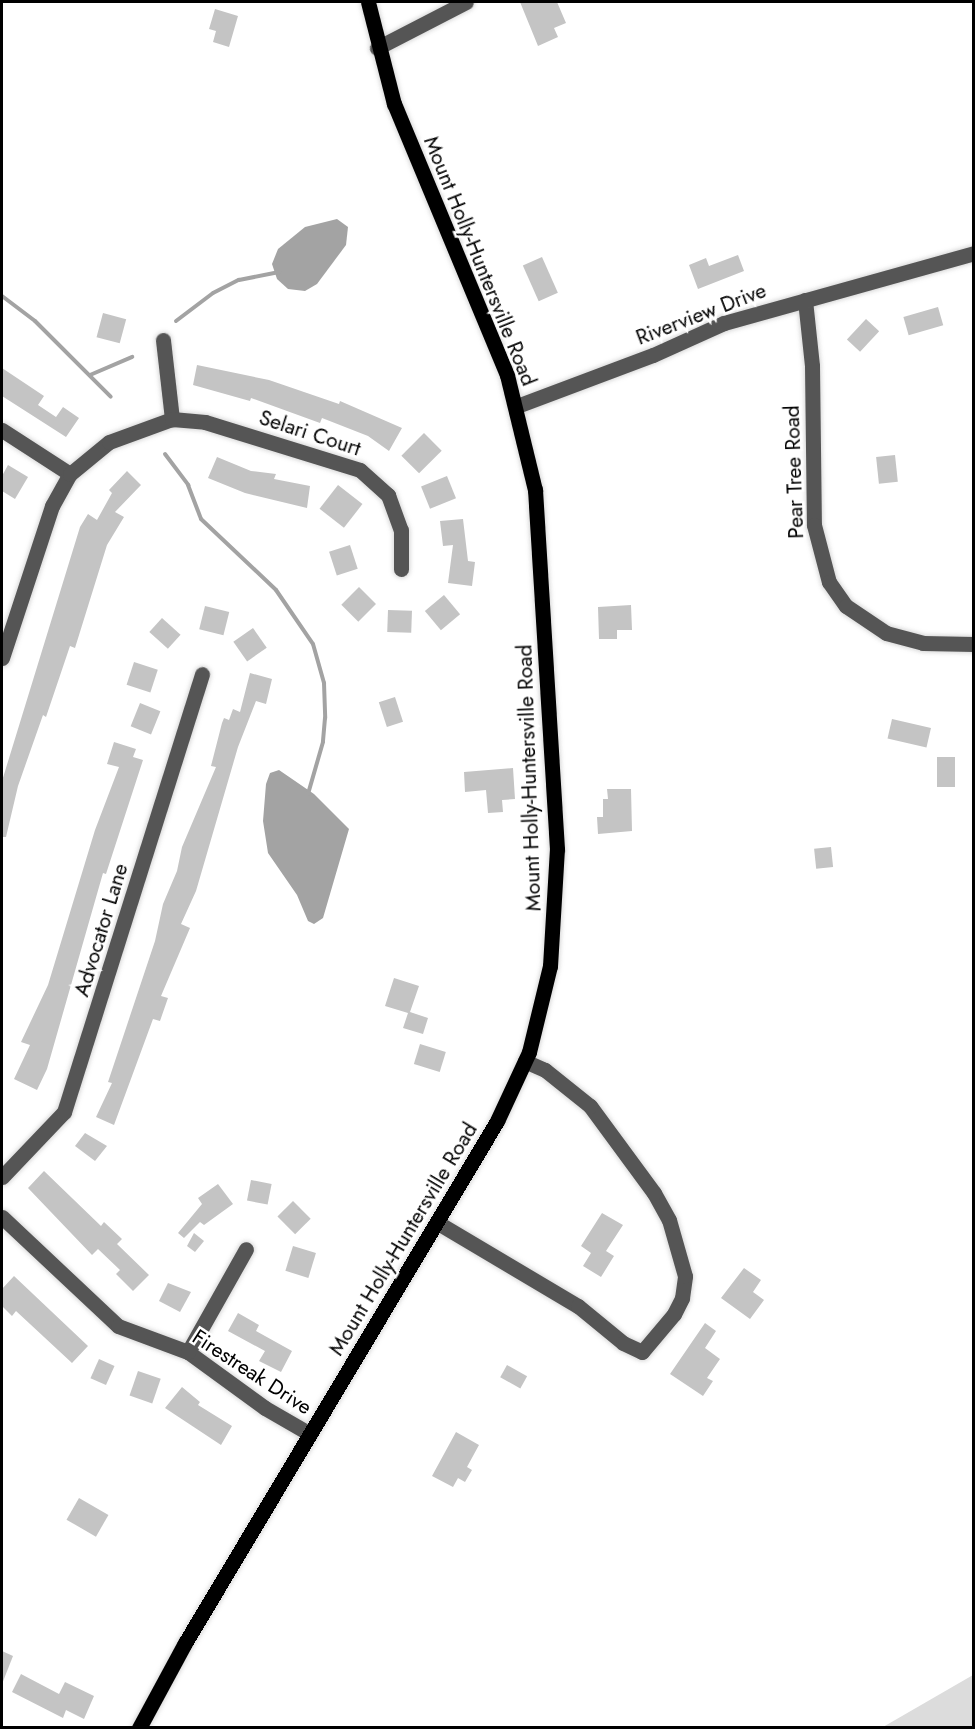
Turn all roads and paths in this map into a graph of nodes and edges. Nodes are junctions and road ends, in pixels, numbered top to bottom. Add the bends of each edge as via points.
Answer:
1 (368, 2) edge
2 (466, 2) edge
3 (377, 48) junction
4 (974, 253) edge
5 (805, 300) junction
6 (163, 340) dead end
7 (517, 406) junction
8 (172, 419) junction
9 (2, 430) edge
10 (70, 474) junction
11 (401, 569) dead end
12 (8, 615) edge
13 (974, 644) edge
14 (2, 658) edge
15 (202, 674) dead end
16 (525, 1061) junction
17 (2, 1176) edge
18 (2, 1218) edge
19 (438, 1223) junction
20 (246, 1249) dead end
21 (189, 1352) junction
22 (310, 1434) junction
23 (139, 1728) edge

1 - 3 main road, Mount Holly-Huntersville Road
2 - 3 street
3 - 7 main road, Mount Holly-Huntersville Road via 394,104 490,328
4 - 5 street, Riverview Drive
5 - 7 street, Riverview Drive via 724,323 653,355
5 - 13 street, Pear Tree Road via 812,366 814,525 829,582 846,606 886,633 923,643
6 - 8 street
7 - 16 main road, Mount Holly-Huntersville Road via 540,532 557,849 550,966
8 - 10 street via 109,442
8 - 11 street, Selari Court via 205,422 360,470 388,495 401,530
9 - 10 street
10 - 12 street via 52,506
12 - 14 street
15 - 17 street, Advocator Lane via 64,1112
16 - 19 main road, Mount Holly-Huntersville Road via 497,1122
16 - 19 street via 544,1070 590,1106 654,1193 669,1220 685,1276 674,1314 642,1352 578,1306
18 - 21 street, Firestreak Drive via 118,1326
19 - 22 main road, Mount Holly-Huntersville Road
20 - 21 street
21 - 22 street, Firestreak Drive via 265,1408
22 - 23 main road, Mount Holly-Huntersville Road

